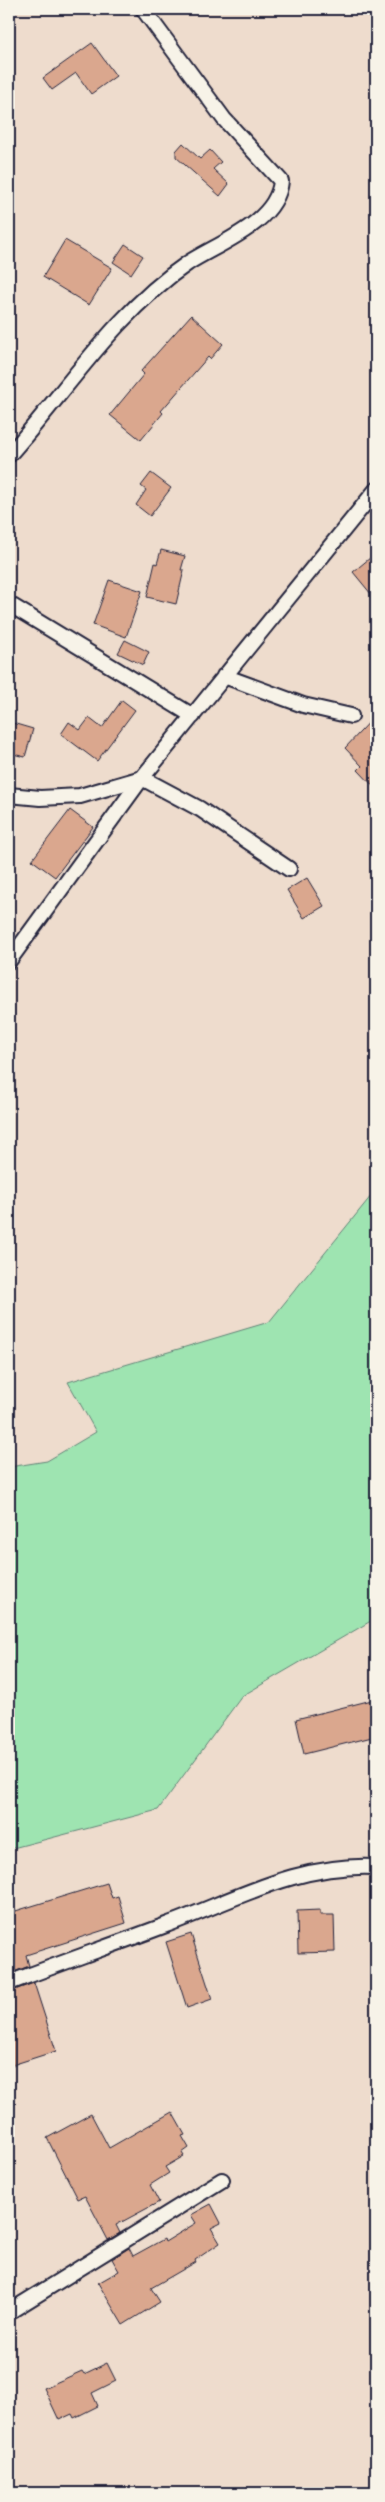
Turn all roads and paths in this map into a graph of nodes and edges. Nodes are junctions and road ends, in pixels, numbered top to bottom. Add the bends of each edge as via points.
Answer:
1 (143, 9) edge
2 (9, 455) edge
3 (376, 490) edge
4 (9, 604) edge
5 (224, 676) junction
6 (193, 716) junction
7 (351, 716) dead end
8 (142, 778) junction
9 (9, 795) edge
10 (289, 869) dead end
11 (9, 961) edge
12 (376, 1867) edge
13 (9, 1983) edge
14 (222, 2180) dead end
15 (9, 2312) edge

1 - 2 street via 224,119 273,170 281,181 280,193 272,207 252,223 224,244 189,263 128,313
3 - 5 street
4 - 6 street
5 - 6 street
5 - 7 street via 303,705
6 - 8 street
8 - 9 street via 80,796 40,798
8 - 10 street via 200,809
8 - 11 street
12 - 13 street via 318,1870 286,1877
14 - 15 street

